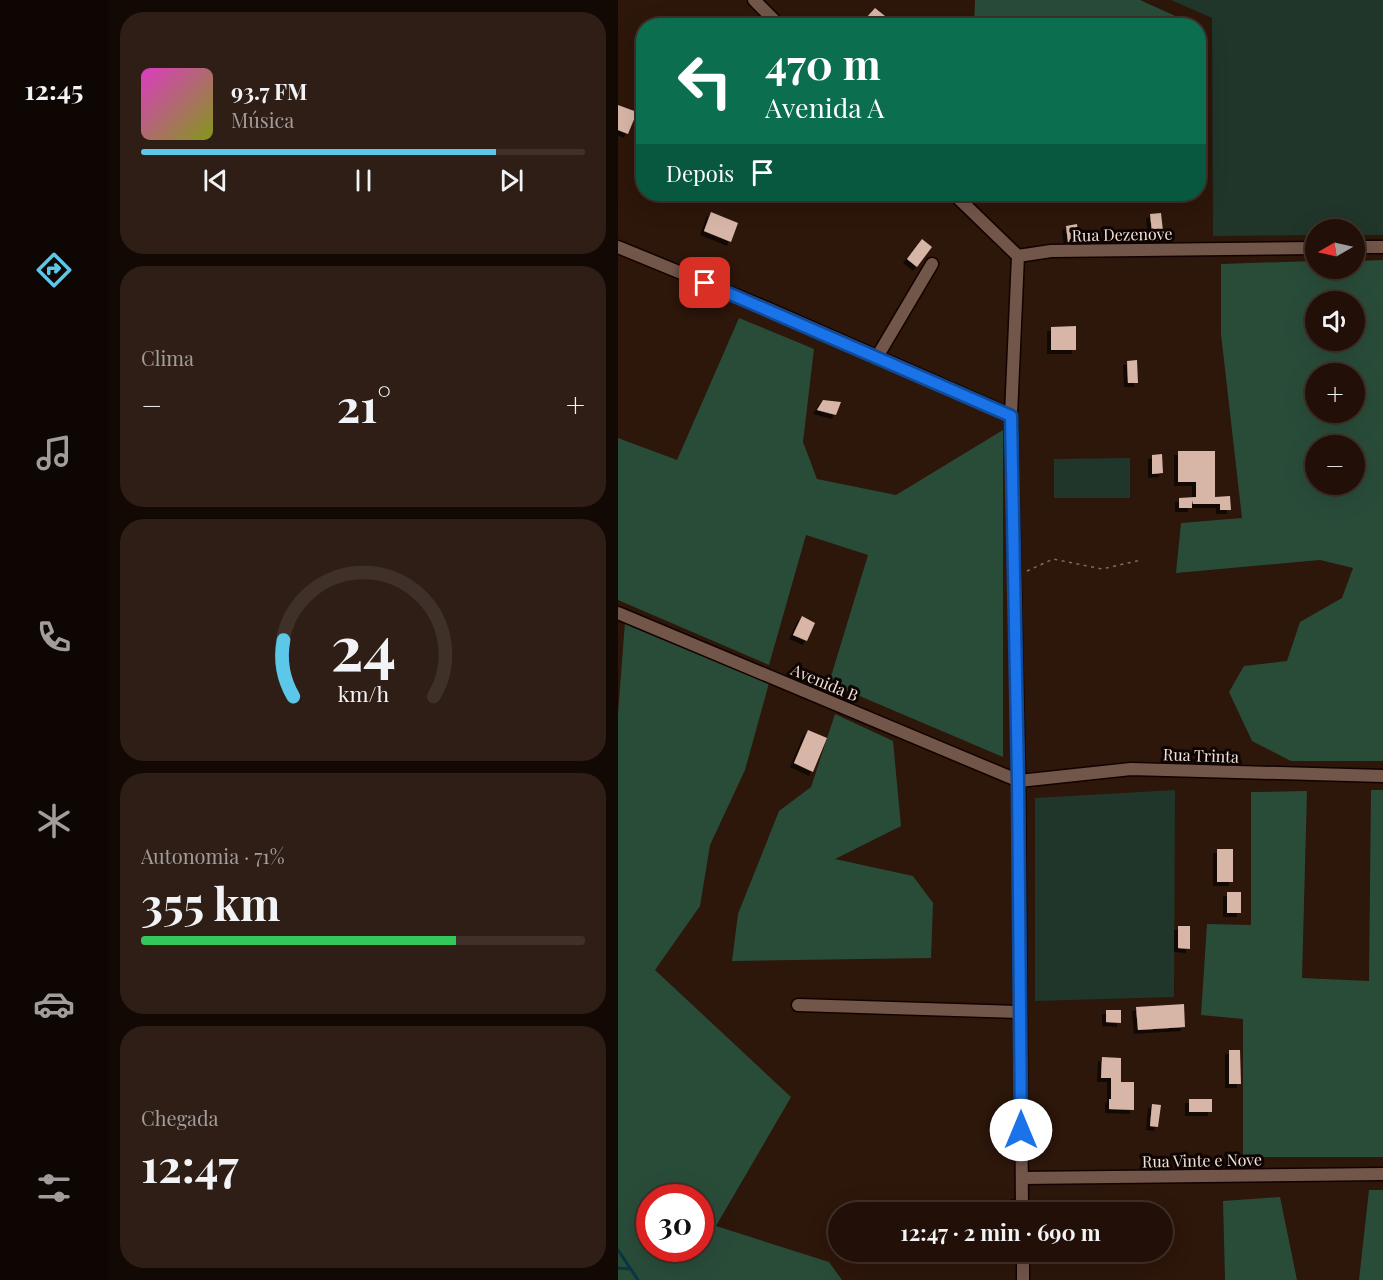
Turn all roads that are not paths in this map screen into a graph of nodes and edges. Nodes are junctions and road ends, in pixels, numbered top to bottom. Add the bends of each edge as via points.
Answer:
1 (754, 0) edge
2 (772, 18) edge
3 (961, 201) edge
4 (618, 247) edge
5 (1383, 247) edge
6 (1305, 248) edge
7 (1365, 248) edge
8 (1018, 256) junction
9 (932, 264) dead end
10 (877, 357) junction
11 (1011, 416) junction
12 (618, 613) edge
13 (1383, 776) edge
14 (1018, 781) junction
15 (798, 1005) dead end
16 (1021, 1012) junction
17 (1383, 1174) edge
18 (1022, 1178) junction
19 (1022, 1202) edge
20 (1023, 1262) edge
21 (1023, 1280) edge

1 - 2 street
3 - 8 street
4 - 10 street
5 - 7 street
6 - 8 street, Rua Dezenove via 1052,251
8 - 11 street
9 - 10 street
10 - 11 street
11 - 14 street
12 - 14 street, Avenida B
13 - 14 street, Rua Trinta via 1131,769
14 - 16 street
15 - 16 street
16 - 18 street
17 - 18 street, Rua Vinte e Nove
18 - 19 street
20 - 21 street

